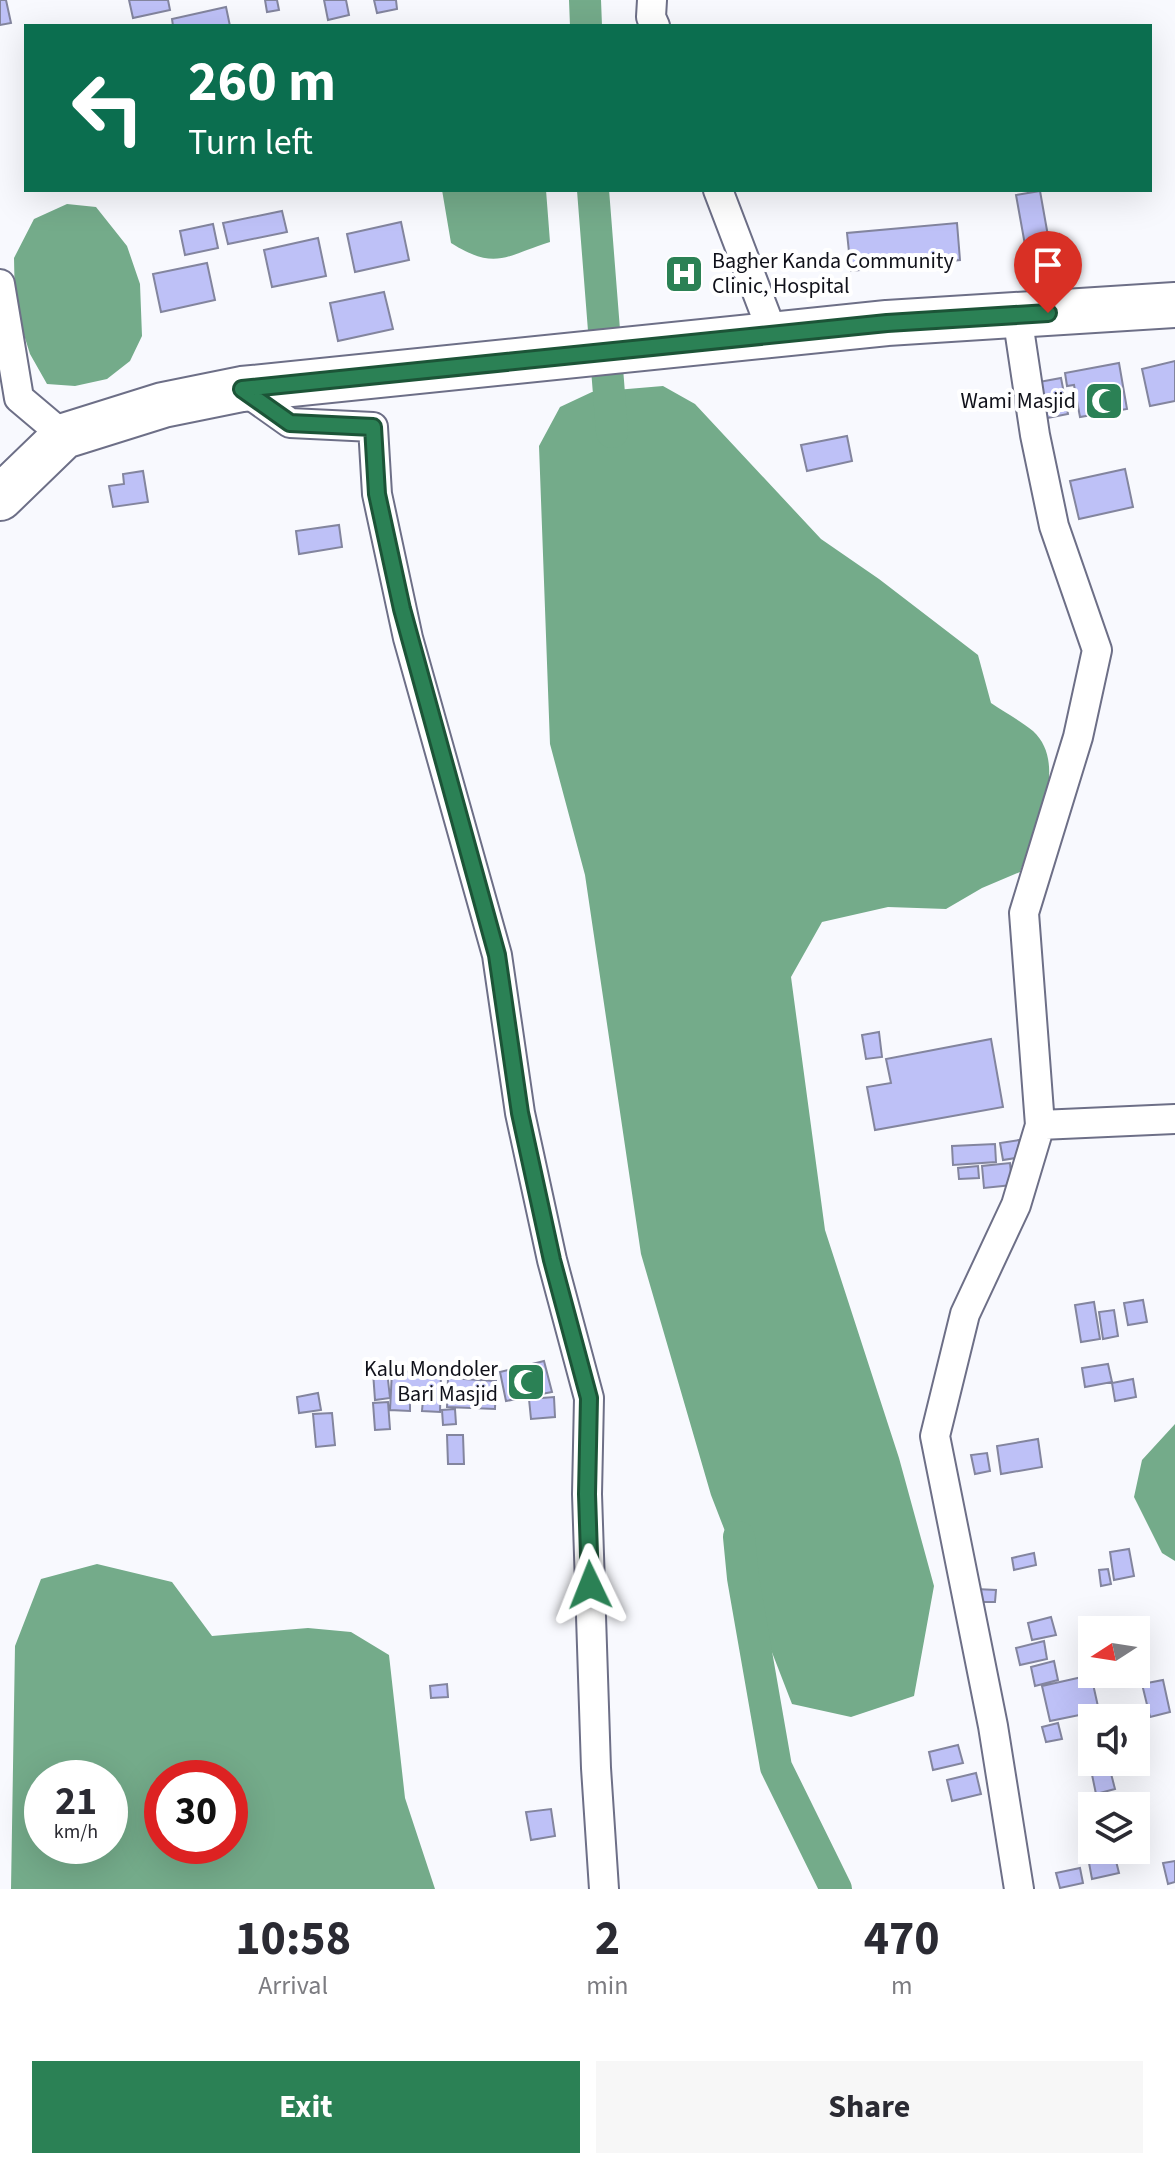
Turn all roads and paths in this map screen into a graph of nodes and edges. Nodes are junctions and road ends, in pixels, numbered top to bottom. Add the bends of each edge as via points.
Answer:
1 (652, 0) edge
2 (654, 24) edge
3 (719, 192) edge
4 (0, 284) edge
5 (1175, 305) edge
6 (1017, 315) junction
7 (773, 334) junction
8 (242, 389) junction
9 (64, 436) junction
10 (0, 498) edge
11 (1175, 1119) edge
12 (1040, 1125) junction
13 (604, 1889) edge
14 (1019, 1889) edge

1 - 2 street
3 - 7 street
4 - 9 street via 19,398
5 - 6 highway
6 - 7 highway
6 - 12 street via 1054,526 1097,650 1078,737 1024,913
7 - 8 highway
8 - 9 highway via 163,405
8 - 13 street via 290,423 373,427 377,494 402,609 497,955 520,1113 589,1398 587,1494
9 - 10 highway
11 - 12 street
12 - 14 street via 1016,1205 965,1314 935,1436 993,1726

